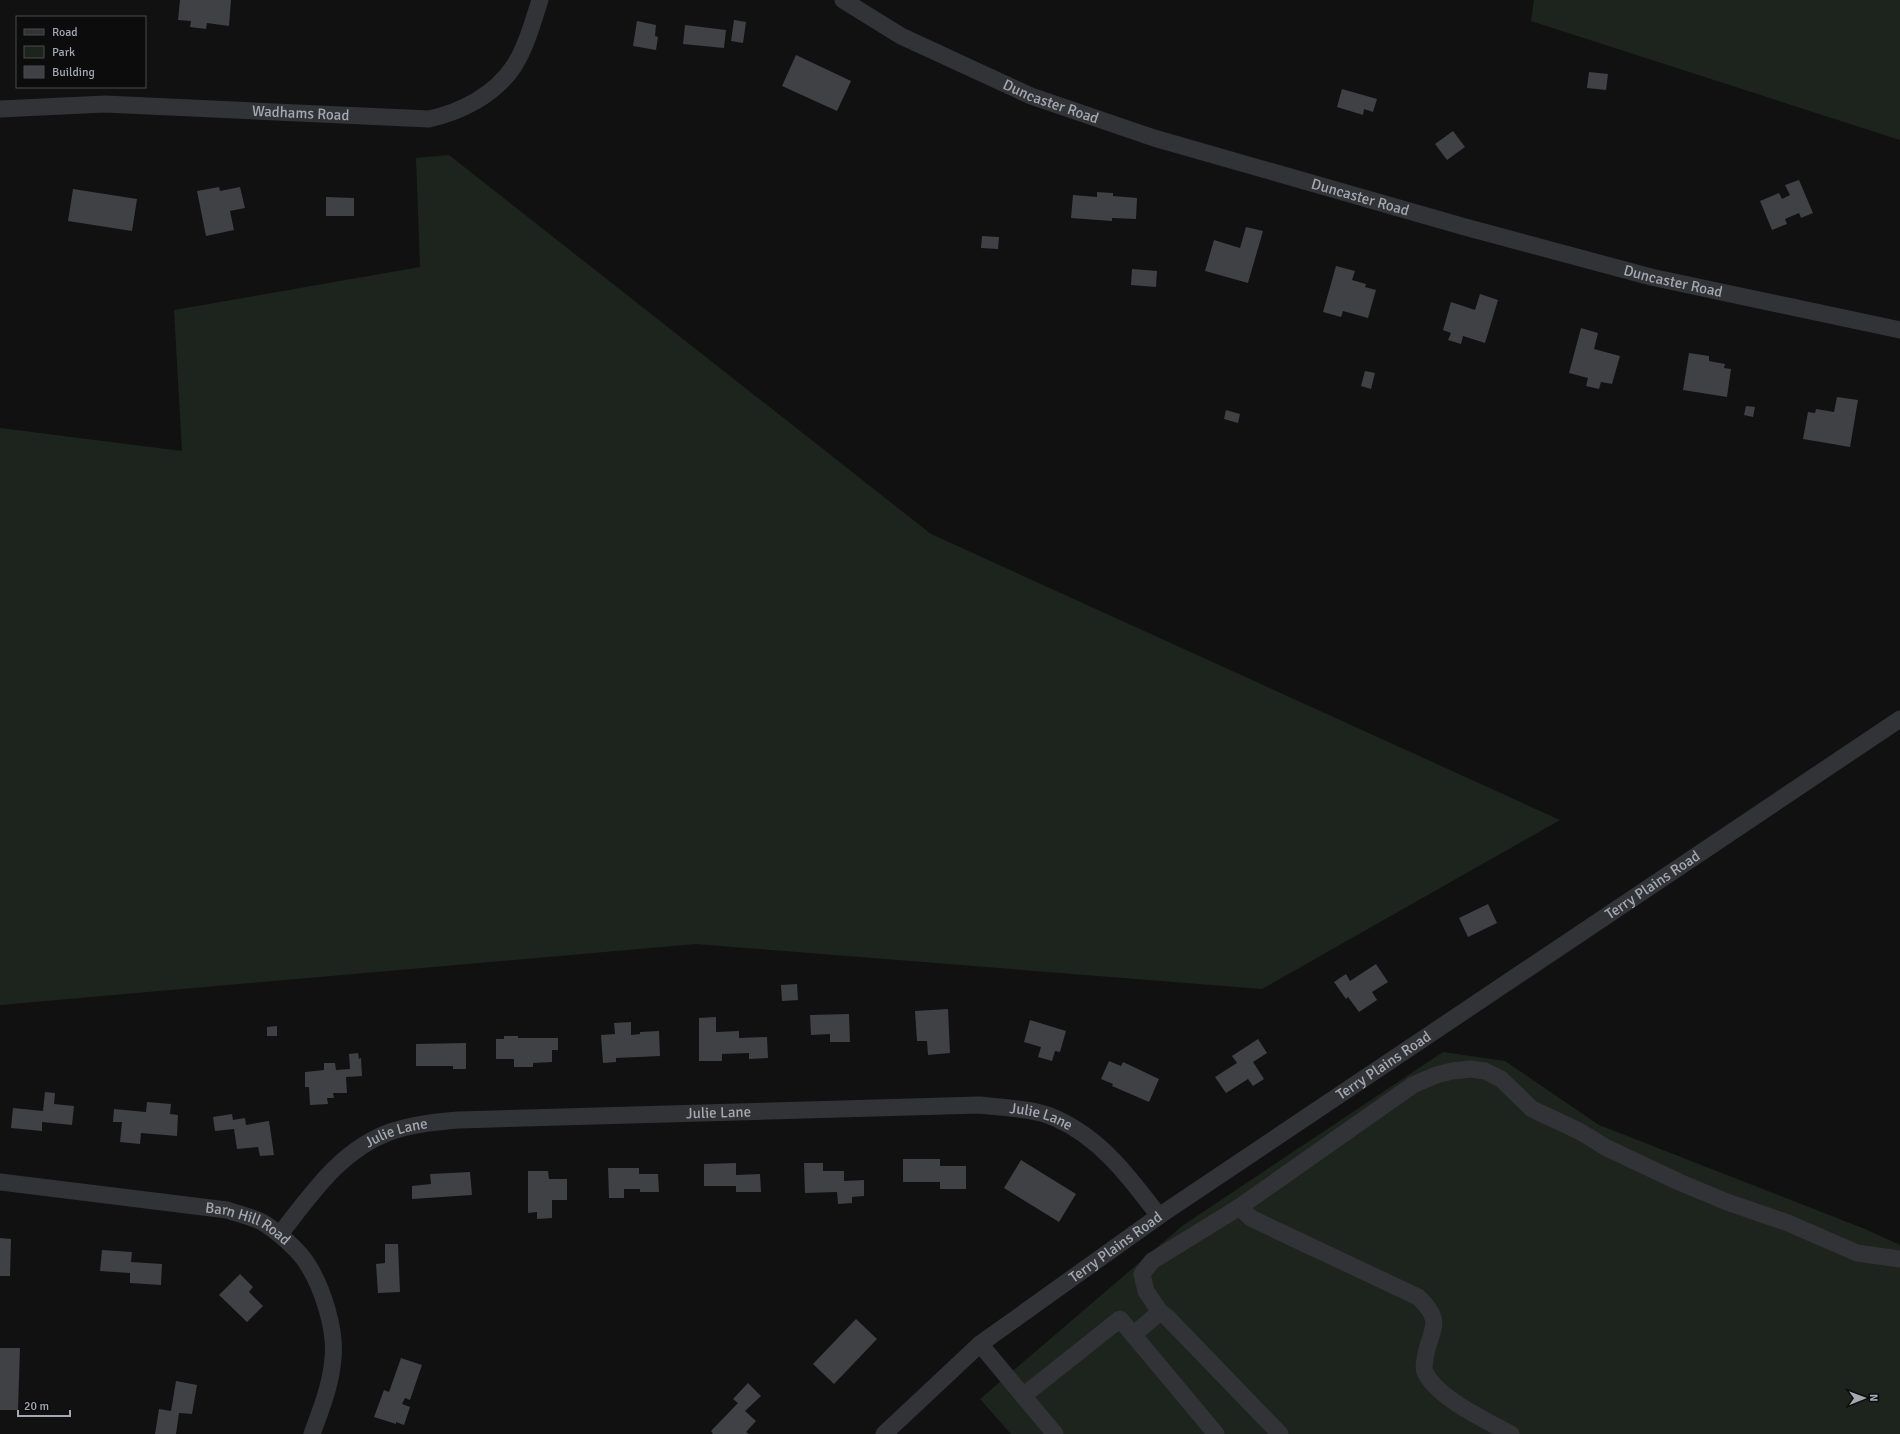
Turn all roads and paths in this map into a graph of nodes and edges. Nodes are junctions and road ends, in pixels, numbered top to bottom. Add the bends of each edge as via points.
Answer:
1 (540, 0) edge
2 (843, 0) edge
3 (0, 109) edge
4 (1900, 330) edge
5 (1900, 719) edge
6 (0, 1182) edge
7 (1239, 1207) junction
8 (1159, 1216) junction
9 (280, 1234) junction
10 (1900, 1259) edge
11 (1160, 1312) junction
12 (1133, 1335) junction
13 (980, 1344) junction
14 (1023, 1396) junction
15 (312, 1434) edge
16 (884, 1434) edge
17 (1055, 1434) edge
18 (1216, 1434) edge
19 (1280, 1434) edge
20 (1511, 1434) edge

1 - 3 street, Wadhams Road via 514,66 495,88 446,116 429,119 105,104
2 - 4 street, Duncaster Road via 901,36 1031,96 1154,138 1651,277
5 - 8 street, Terry Plains Road
6 - 9 street, Barn Hill Road via 227,1210 260,1221
7 - 10 street via 1413,1084 1436,1075 1471,1069 1485,1071 1501,1079 1532,1109 1679,1182 1788,1223 1857,1253
7 - 11 street via 1152,1261 1142,1274 1146,1292
7 - 20 street via 1251,1218 1418,1297 1433,1315 1434,1328 1424,1371 1429,1380 1456,1403
8 - 9 street, Julie Lane via 1128,1175 1098,1144 1082,1133 1054,1118 1027,1110 979,1105 459,1120 416,1125 390,1132 354,1150 331,1170
8 - 13 street, Terry Plains Road
9 - 15 street, Barn Hill Road via 308,1264 324,1299 332,1335 333,1357 326,1396
11 - 12 street
11 - 19 street
12 - 14 street via 1120,1319
12 - 18 street
13 - 14 street
13 - 16 street, Terry Plains Road
14 - 17 street

